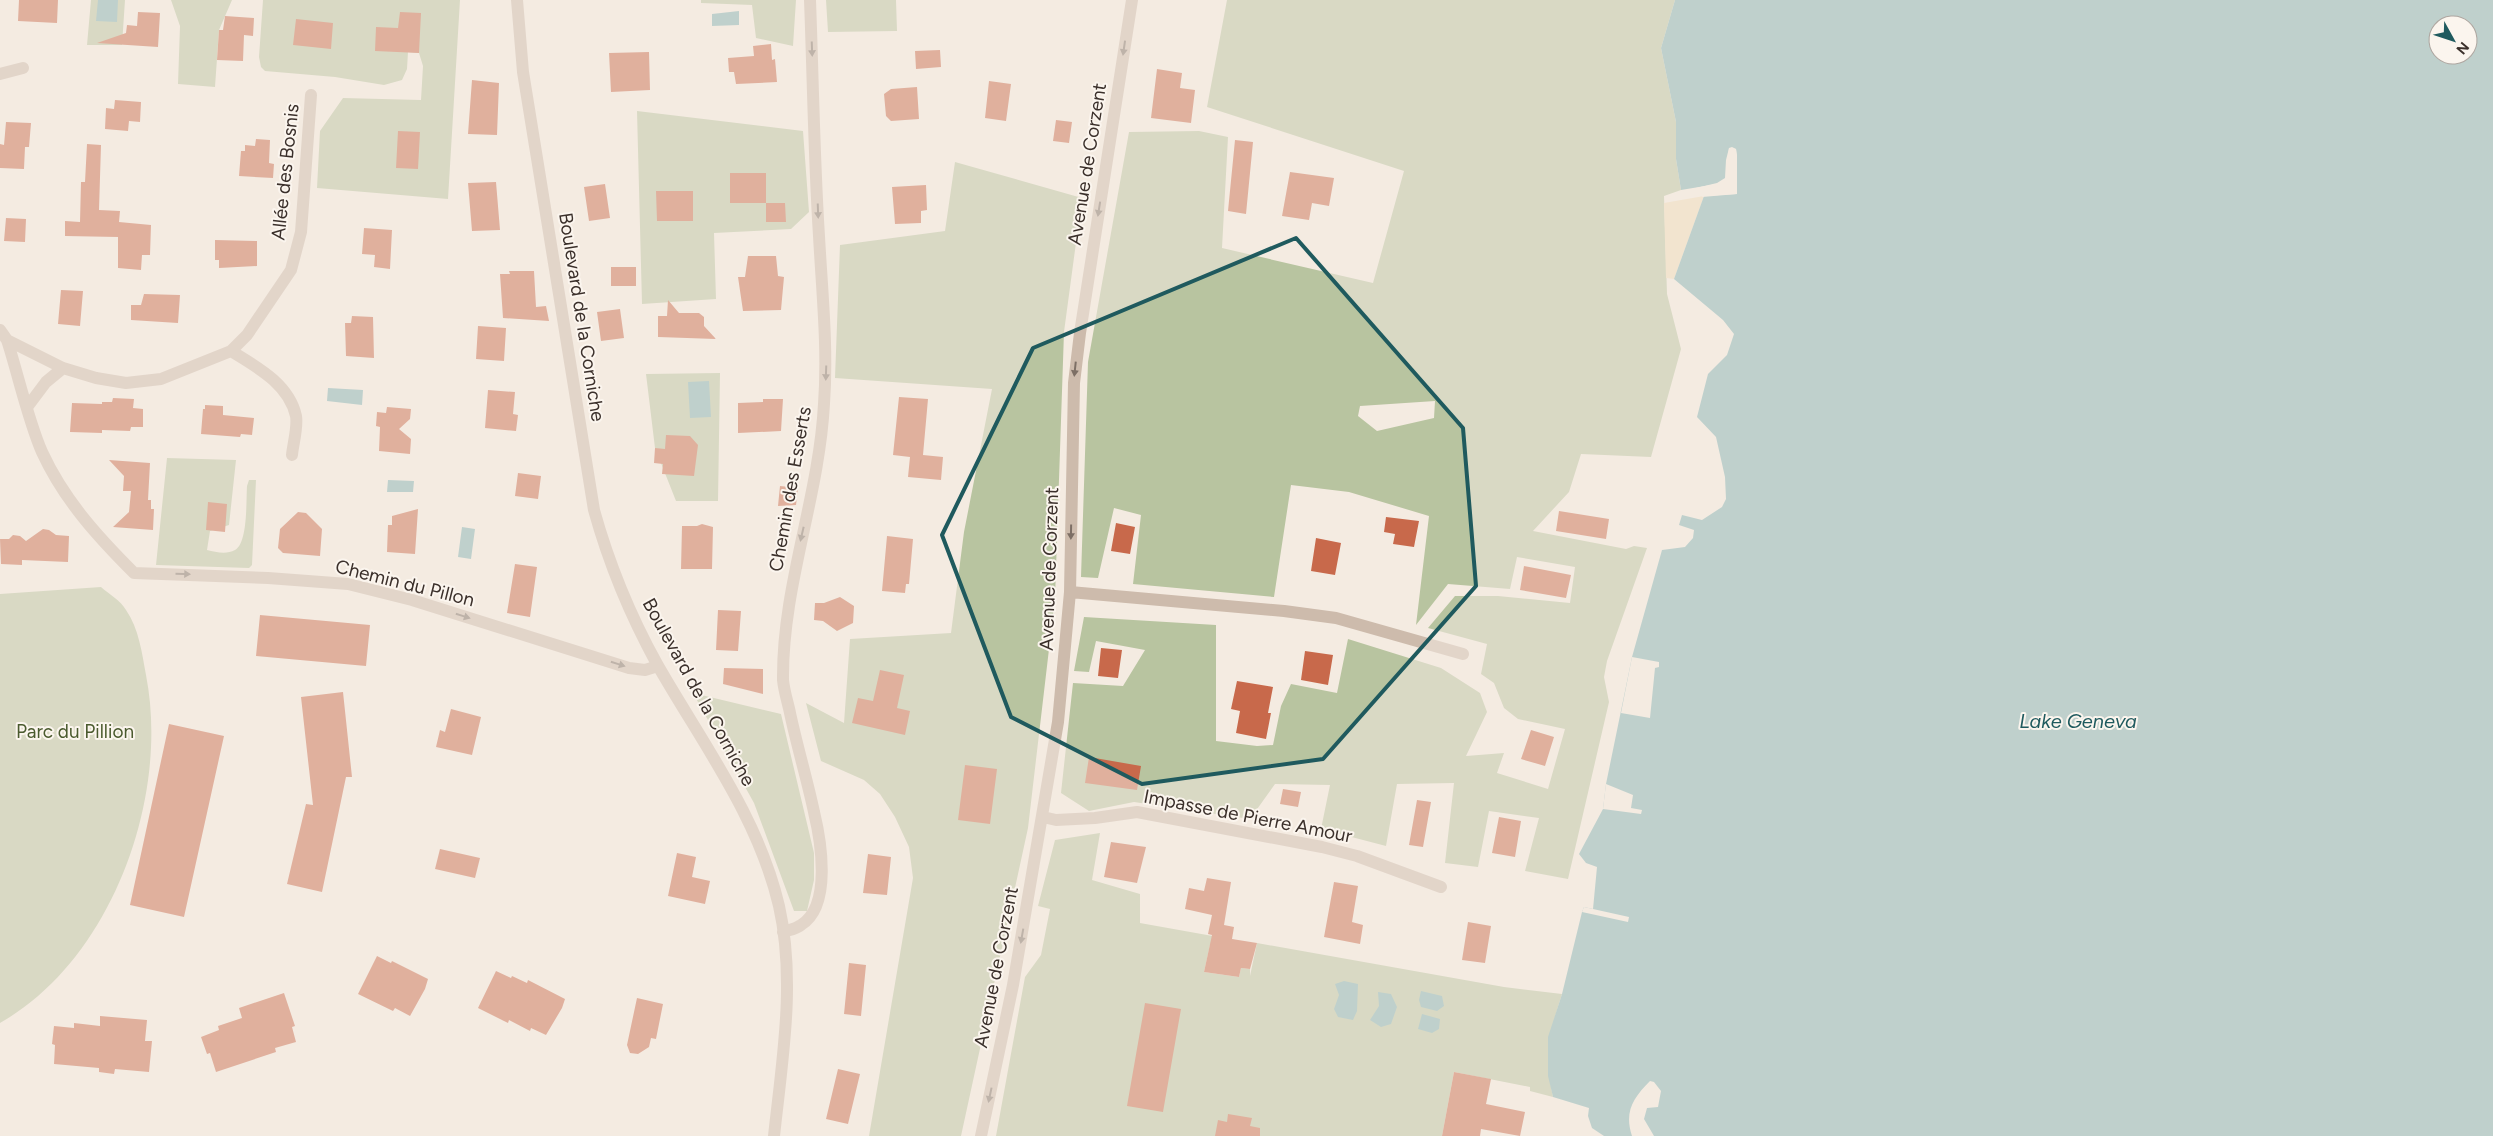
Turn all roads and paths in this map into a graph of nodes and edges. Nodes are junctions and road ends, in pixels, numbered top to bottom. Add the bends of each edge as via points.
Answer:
1 (517, 0) edge
2 (810, 0) edge
3 (1132, 0) edge
4 (23, 68) dead end
5 (0, 74) edge
6 (311, 96) dead end
7 (4, 335) edge
8 (231, 351) junction
9 (62, 368) junction
10 (28, 406) junction
11 (292, 456) dead end
12 (134, 573) joint
13 (1070, 592) junction
14 (1463, 654) dead end
15 (658, 666) junction
16 (1043, 817) junction
17 (1441, 887) dead end
18 (783, 932) junction
19 (774, 1136) edge
20 (981, 1136) edge

1 - 15 street, Boulevard de la Corniche via 523,72 594,510 615,577
2 -> 18 street, Chemin des Esserts via 826,357 816,472 793,574 783,683 816,821 822,869 812,915 801,925
3 -> 13 street, Avenue de Corzent via 1077,352
4 - 5 street
6 - 8 street, Allée des Bosnis via 301,232 291,270 252,328
7 - 9 street, Allée des Bosnis
7 - 10 street, Allée des Bosnis
8 - 9 street, Allée des Bosnis via 161,379 126,383
8 - 11 street via 271,378 287,395 296,417
9 - 10 street via 46,382
10 - 12 street, Allée des Bosnis via 42,451 68,498 91,529
12 -> 15 street, Chemin du Pillon via 348,584 412,600 629,668 645,670
13 - 14 street via 1328,617
13 - 16 street, Avenue de Corzent via 1058,722
15 - 18 street, Boulevard de la Corniche via 751,824 772,880
16 - 17 street, Impasse de Pierre Amour via 1056,820 1095,818 1138,812 1322,847 1357,856
16 -> 20 street, Avenue de Corzent via 1013,985
18 - 19 street, Boulevard de la Corniche via 786,1002

